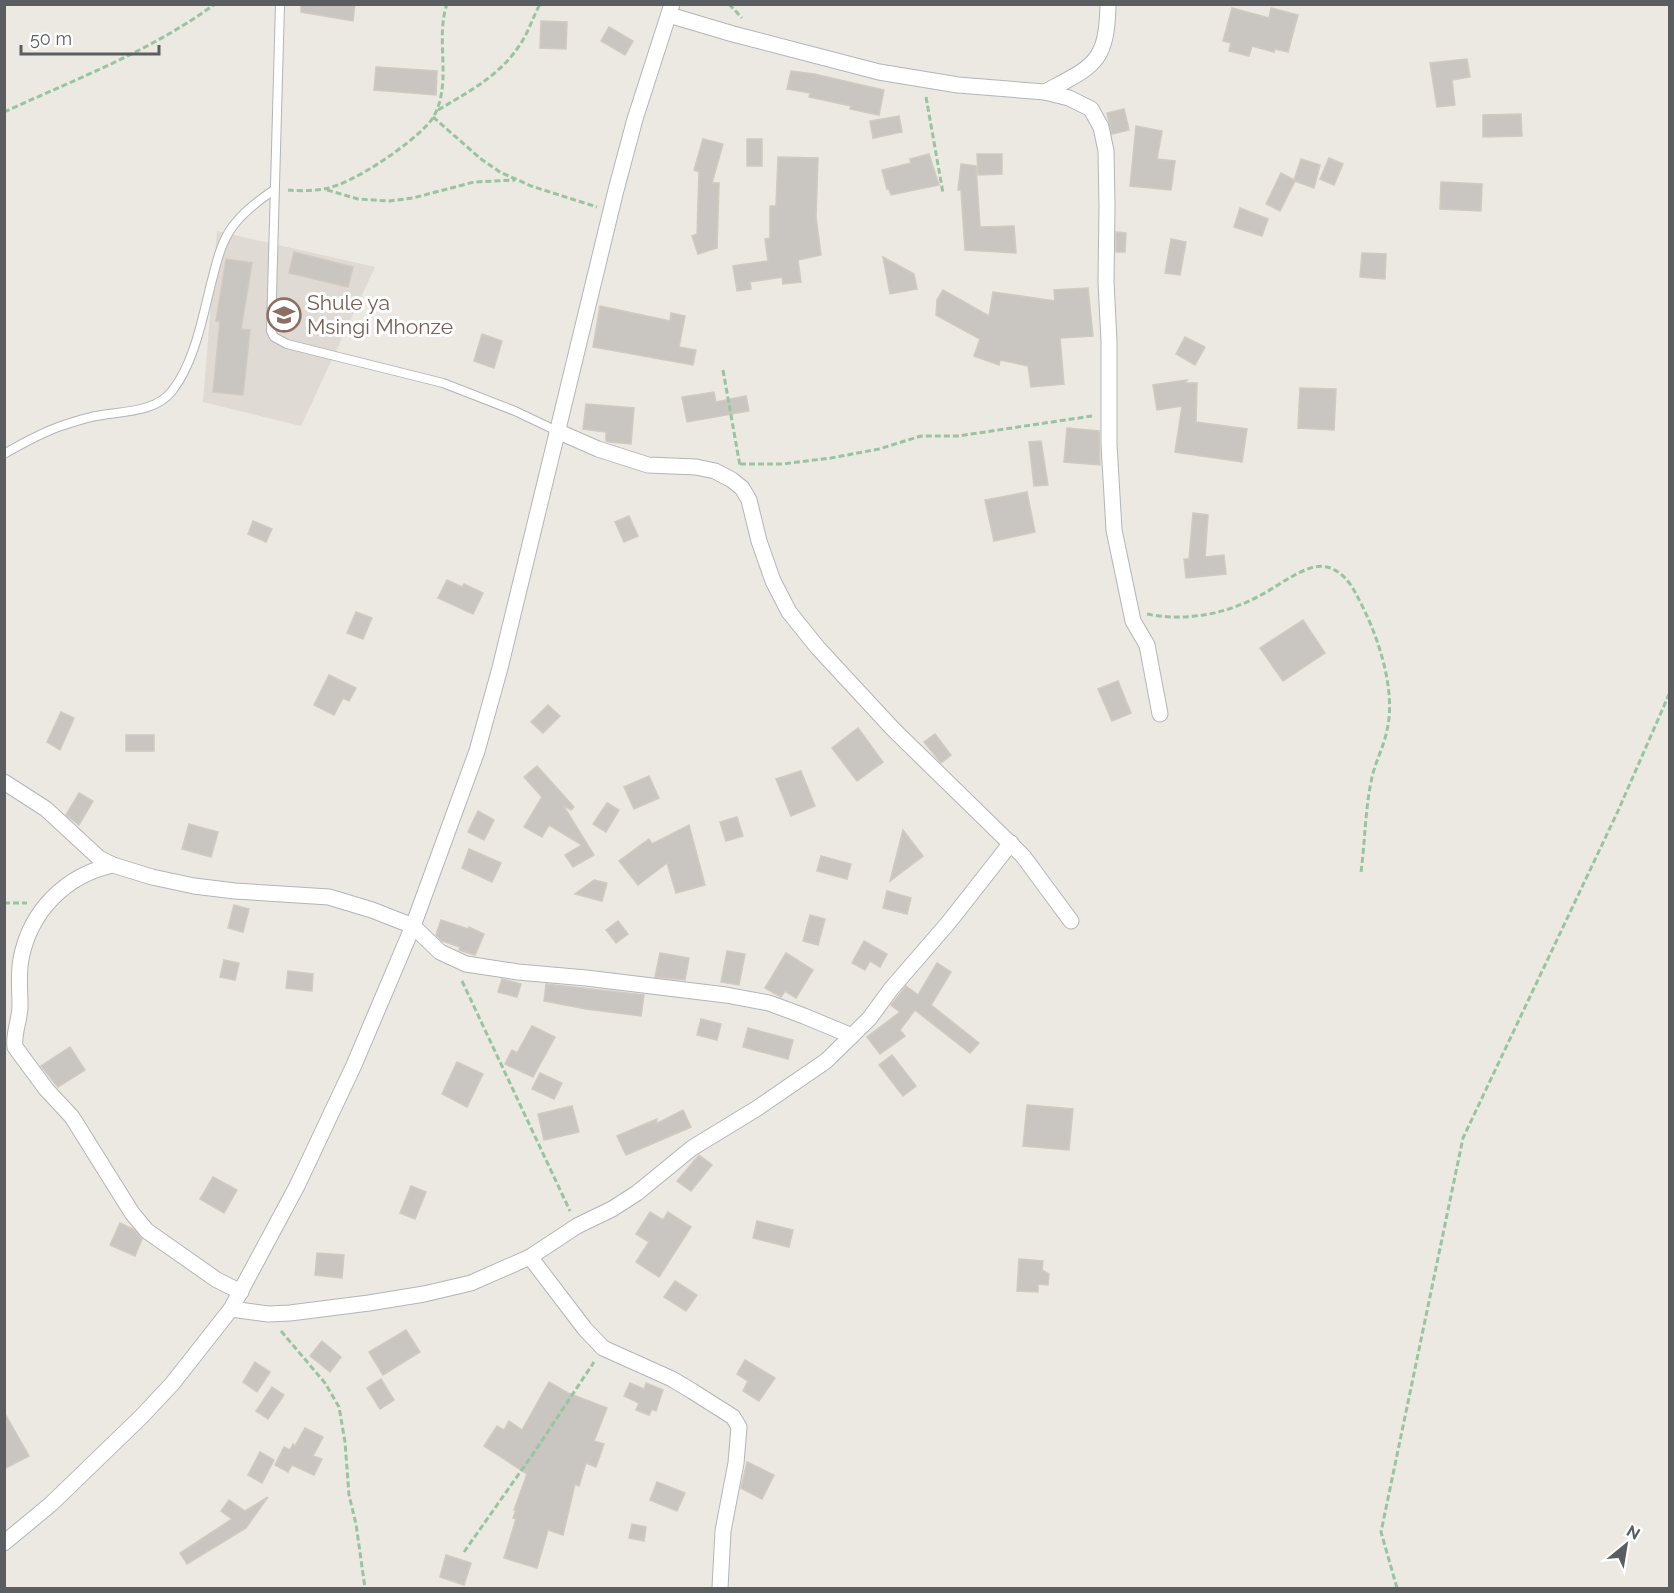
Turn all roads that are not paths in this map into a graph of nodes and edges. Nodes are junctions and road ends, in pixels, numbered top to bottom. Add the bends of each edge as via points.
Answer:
1 (280, 4) edge
2 (1108, 4) edge
3 (670, 10) edge
4 (1045, 92) junction
5 (274, 190) junction
6 (557, 431) junction
7 (4, 454) edge
8 (1160, 714) dead end
9 (4, 783) edge
10 (1011, 843) junction
11 (113, 865) junction
12 (1071, 921) dead end
13 (413, 926) junction
14 (852, 1036) junction
15 (530, 1257) junction
16 (241, 1292) junction
17 (231, 1309) junction
18 (4, 1543) edge
19 (720, 1588) edge

1 - 5 lane
2 - 4 street via 1099,57
3 - 4 street via 838,63 879,72 958,85
3 - 6 street via 610,211
4 - 8 street via 1091,109 1101,127 1106,151 1114,530 1137,630 1147,645
5 - 6 lane via 274,337 287,344 443,383
5 - 7 lane via 232,226 219,251 199,334 185,370 162,401 61,426
6 - 10 street via 648,465 715,471 742,488 773,581 789,612 893,729
6 - 13 street via 477,751
9 - 11 street via 46,809 99,858
10 - 12 street
10 - 14 street
11 - 13 street via 194,886 329,897
11 - 16 street via 93,870 62,889 35,921 21,960 15,1047 72,1117 147,1231
13 - 14 street via 452,959 483,968 726,994 769,1004
13 - 16 street via 344,1085
14 - 15 street via 798,1082 692,1148 637,1193
15 - 17 street via 471,1283 424,1294 268,1314
15 - 19 street via 603,1348 672,1379 733,1417 740,1427 723,1531
16 - 17 street
17 - 18 street via 141,1417 51,1504

